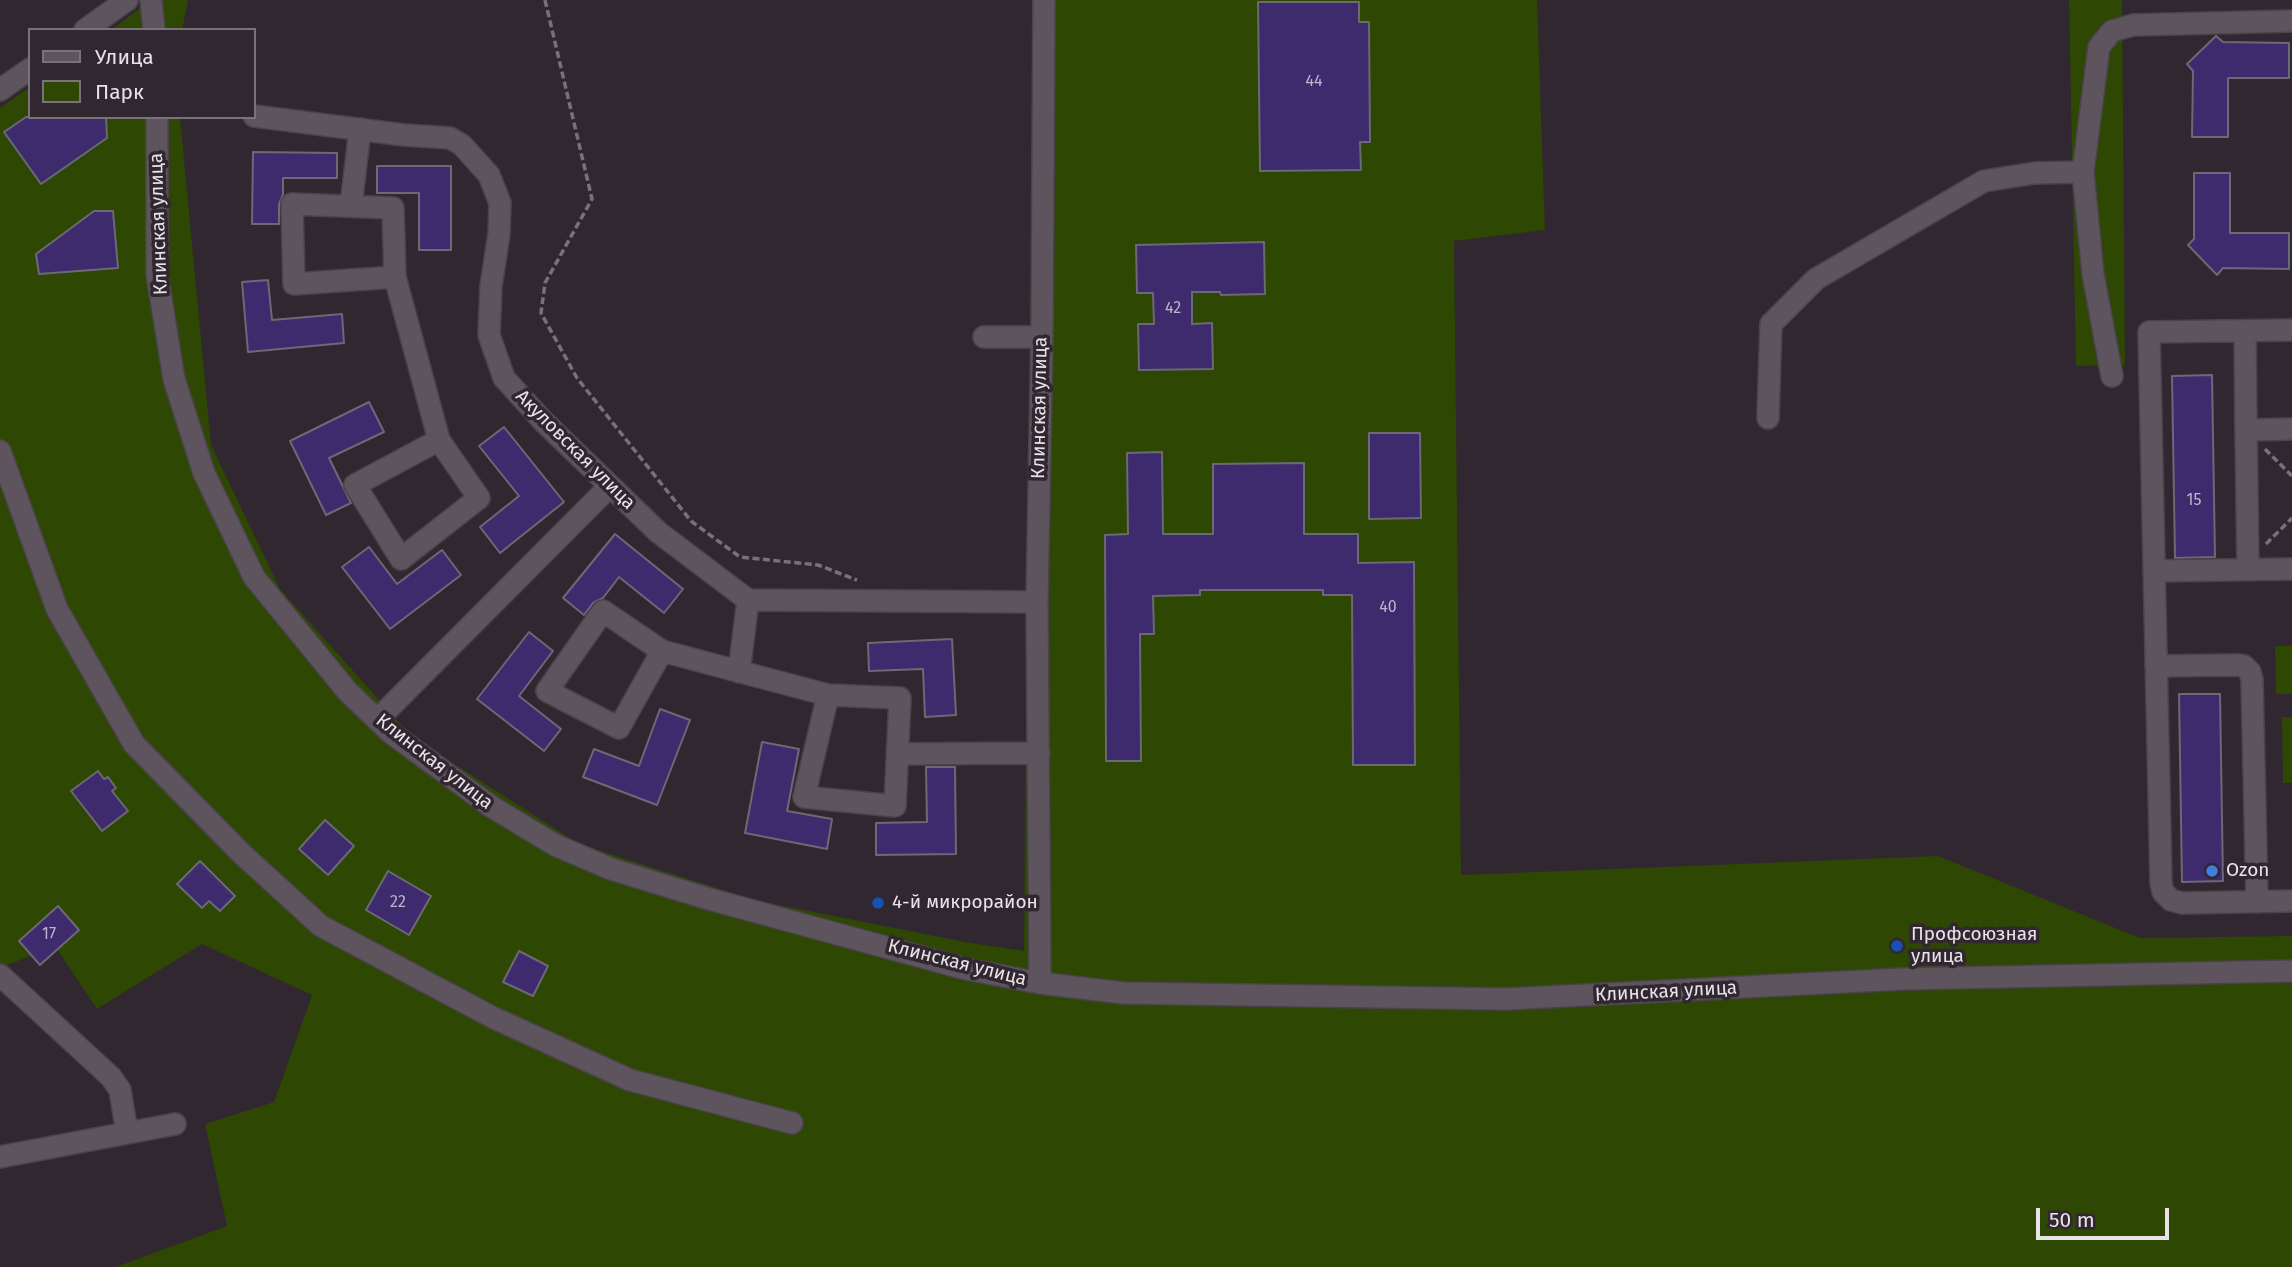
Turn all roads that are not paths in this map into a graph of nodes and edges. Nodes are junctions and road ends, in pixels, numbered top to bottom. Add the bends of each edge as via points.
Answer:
1 (127, 0) edge
2 (151, 0) edge
3 (1044, 0) edge
4 (2292, 22) edge
5 (88, 28) edge
6 (154, 28) edge
7 (28, 70) edge
8 (0, 90) edge
9 (256, 116) edge
10 (157, 119) edge
11 (360, 130) junction
12 (2083, 172) junction
13 (351, 206) junction
14 (395, 277) junction
15 (2292, 330) edge
16 (2245, 331) junction
17 (984, 337) dead end
18 (1042, 337) junction
19 (2112, 376) dead end
20 (1768, 418) dead end
21 (2292, 429) edge
22 (2246, 430) junction
23 (439, 440) junction
24 (0, 451) edge
25 (610, 486) junction
26 (2248, 566) junction
27 (2292, 569) edge
28 (2154, 571) junction
29 (748, 600) junction
30 (1037, 602) junction
31 (662, 651) junction
32 (2156, 666) junction
33 (739, 672) junction
34 (828, 695) junction
35 (377, 720) junction
36 (1039, 753) junction
37 (898, 754) junction
38 (2292, 901) edge
39 (2257, 902) junction
40 (2292, 971) edge
41 (0, 975) edge
42 (1040, 983) junction
43 (792, 1123) dead end
44 (175, 1124) dead end
45 (127, 1133) junction
46 (0, 1157) edge

1 - 5 street
2 - 6 street
3 - 18 street, Клинская улица
4 - 12 street via 2133,25 2112,31 2099,47
7 - 8 street
9 - 11 street, Акуловская улица
10 - 35 street, Клинская улица via 157,274 174,379 204,473 254,577 348,692
11 - 13 street
11 - 25 street, Акуловская улица via 450,138 489,175 500,203 489,335 504,378
12 - 19 street via 2093,274
12 - 20 street via 1984,181 1816,279 1771,324
13 - 14 street via 393,208
13 - 14 street via 292,204 294,284
14 - 23 street
15 - 16 street
16 - 22 street
16 - 28 street via 2149,332
17 - 18 street
18 - 30 street, Клинская улица
21 - 22 street
22 - 26 street
23 - 23 street via 479,498 401,559 355,485
24 - 43 street via 57,609 134,744 321,926 495,1018 630,1080
25 - 29 street, Акуловская улица via 658,532
25 - 35 street
26 - 27 street
26 - 28 street
28 - 32 street
29 - 30 street
29 - 33 street
30 - 36 street, Клинская улица
31 - 31 street via 603,611 547,691 619,728
31 - 33 street
32 - 39 street via 2163,892 2182,903
32 - 39 street via 2237,665 2250,672
33 - 34 street
34 - 37 street via 900,698
34 - 37 street via 804,797 895,806
35 - 42 street, Клинская улица via 492,807 555,845 611,869 966,969
36 - 37 street
36 - 42 street, Клинская улица
38 - 39 street
40 - 42 street, Клинская улица via 1903,979 1505,999 1123,993
41 - 45 street via 111,1077 120,1090
44 - 45 street
45 - 46 street

